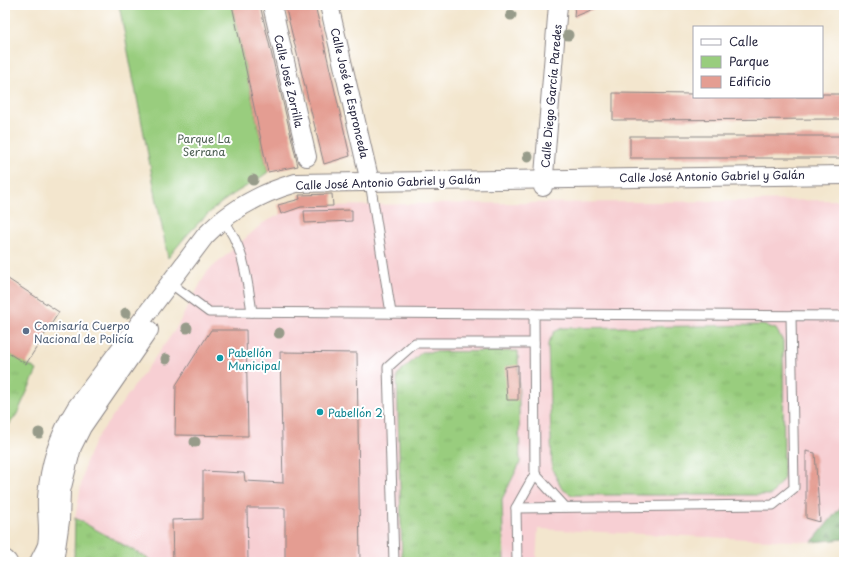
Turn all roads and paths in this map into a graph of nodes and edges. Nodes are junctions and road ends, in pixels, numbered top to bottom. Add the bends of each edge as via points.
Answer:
1 (272, 5) edge
2 (329, 5) edge
3 (558, 5) edge
4 (306, 157) dead end
5 (844, 175) edge
6 (544, 182) junction
7 (372, 186) junction
8 (844, 186) edge
9 (226, 224) junction
10 (174, 286) junction
11 (252, 312) junction
12 (391, 314) junction
13 (534, 314) junction
14 (791, 316) junction
15 (844, 316) edge
16 (534, 343) junction
17 (535, 474) junction
18 (565, 506) junction
19 (516, 508) junction
20 (45, 553) edge
21 (5, 559) edge
22 (8, 562) edge
23 (39, 562) edge
24 (54, 562) edge
25 (394, 562) edge
26 (517, 562) edge

1 - 4 street, Calle José Zorrilla
2 - 7 street, Calle José de Espronceda
3 - 6 street, Calle Diego García Paredes
5 - 6 street, Calle José Antonio Gabriel y Galán
6 - 7 street, Calle José Antonio Gabriel y Galán
6 - 8 street, Calle José Antonio Gabriel y Galán
7 - 9 street, Calle José Antonio Gabriel y Galán via 296,183 276,188 248,201
7 - 12 lane
9 - 10 street, Calle José Antonio Gabriel y Galán via 205,236
9 - 11 lane via 245,265
10 - 11 lane via 209,312
10 - 20 street, Calle José Antonio Gabriel y Galán via 76,408 65,426 55,450 49,480
10 - 24 street, Calle José Antonio Gabriel y Galán via 72,447 61,491
11 - 12 lane
12 - 13 lane
13 - 14 lane
13 - 16 lane
14 - 15 lane
14 - 18 lane via 794,488 773,505
16 - 17 lane
16 - 25 lane via 415,343 388,367
17 - 18 lane
17 - 19 lane
18 - 19 lane
19 - 26 lane
20 - 23 street, Calle José Antonio Gabriel y Galán
21 - 22 street

